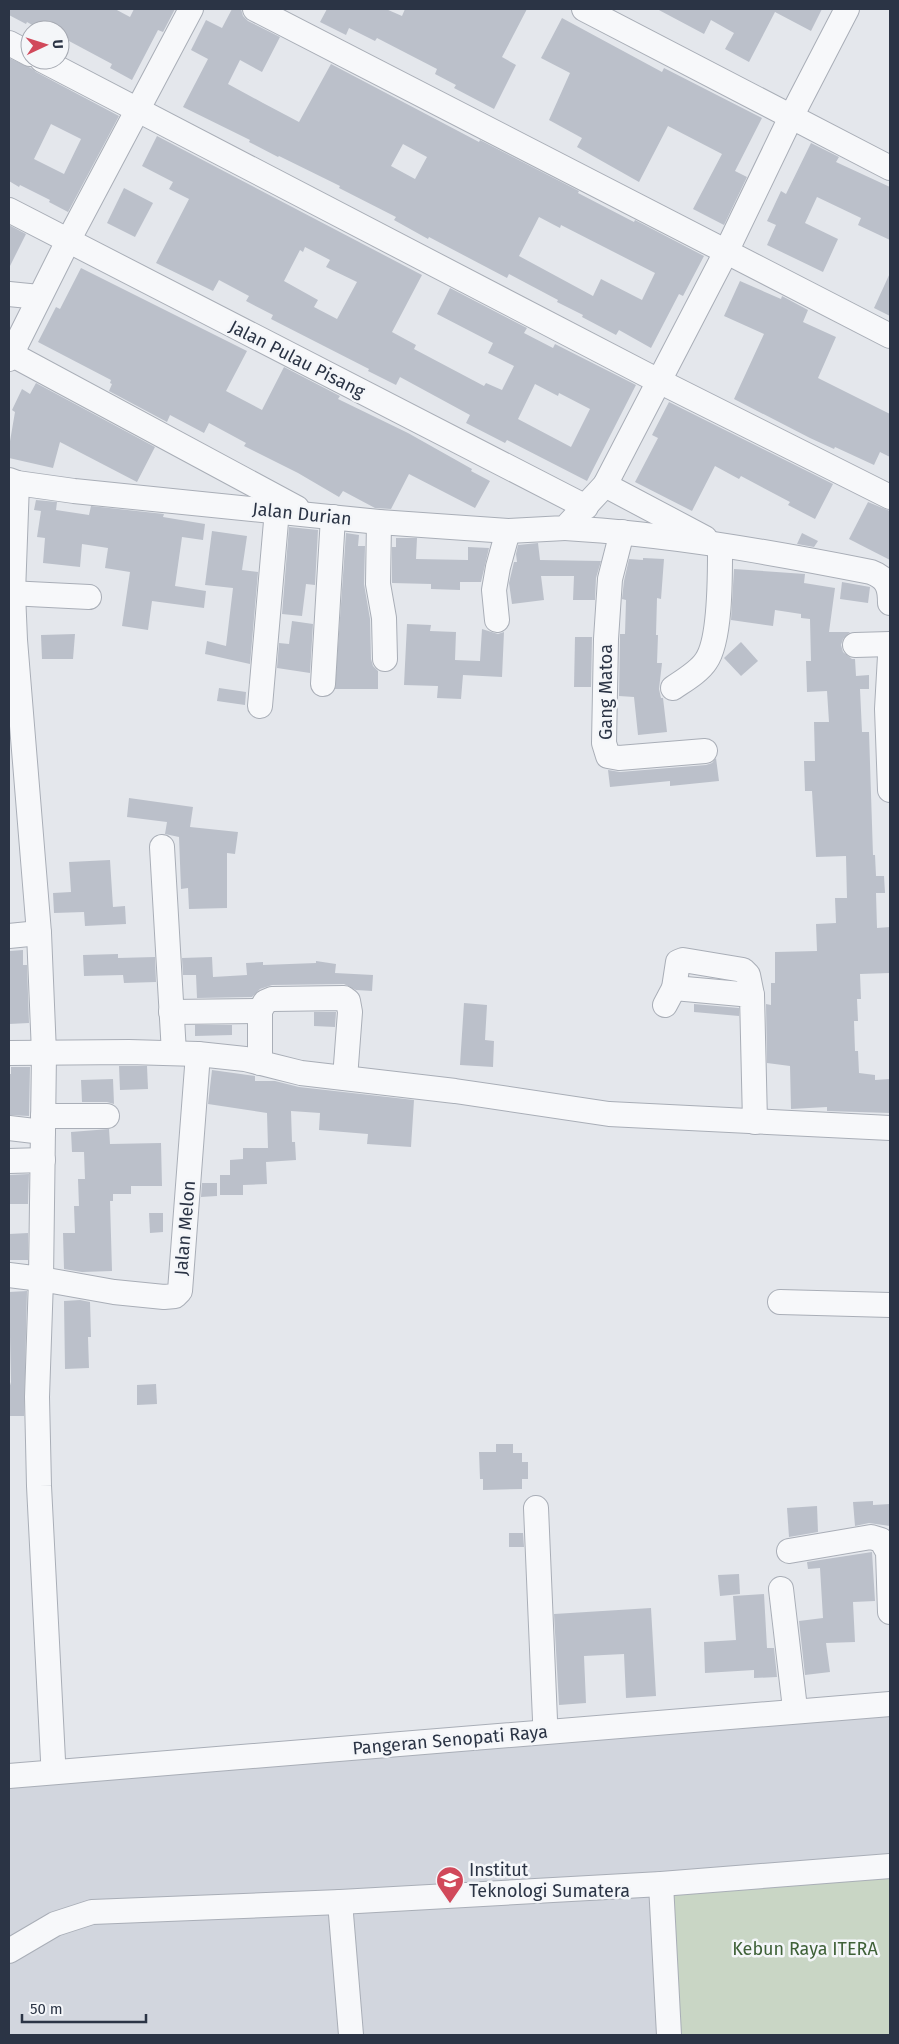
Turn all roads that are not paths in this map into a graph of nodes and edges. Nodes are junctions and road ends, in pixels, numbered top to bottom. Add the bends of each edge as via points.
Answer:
1 (190, 9) edge
2 (255, 9) edge
3 (584, 9) edge
4 (847, 9) edge
5 (61, 70) edge
6 (138, 110) junction
7 (791, 117) junction
8 (890, 168) edge
9 (9, 210) edge
10 (68, 241) junction
11 (726, 252) junction
12 (9, 294) edge
13 (39, 298) junction
14 (890, 336) edge
15 (10, 357) edge
16 (660, 382) junction
17 (13, 482) edge
18 (605, 485) junction
19 (890, 497) edge
20 (586, 506) junction
21 (277, 510) junction
22 (307, 514) junction
23 (333, 517) junction
24 (379, 522) junction
25 (565, 528) junction
26 (508, 530) junction
27 (622, 532) junction
28 (720, 546) junction
29 (11, 593) edge
30 (89, 597) dead end
31 (890, 603) edge
32 (497, 620) dead end
33 (12, 640) edge
34 (890, 644) edge
35 (855, 645) dead end
36 (890, 656) edge
37 (384, 659) dead end
38 (322, 684) dead end
39 (673, 688) dead end
40 (14, 692) edge
41 (260, 706) dead end
42 (705, 750) dead end
43 (890, 790) edge
44 (162, 846) dead end
45 (39, 933) junction
46 (9, 936) edge
47 (669, 997) dead end
48 (260, 1011) junction
49 (171, 1012) junction
50 (9, 1053) edge
51 (44, 1053) junction
52 (174, 1053) junction
53 (198, 1054) junction
54 (260, 1063) junction
55 (345, 1078) junction
56 (106, 1116) dead end
57 (755, 1122) junction
58 (43, 1124) junction
59 (9, 1128) edge
60 (890, 1128) edge
61 (43, 1160) junction
62 (9, 1161) edge
63 (9, 1275) edge
64 (41, 1279) junction
65 (780, 1302) dead end
66 (890, 1305) edge
67 (536, 1508) dead end
68 (789, 1551) dead end
69 (781, 1589) dead end
70 (890, 1612) edge
71 (890, 1692) edge
72 (794, 1700) junction
73 (890, 1704) edge
74 (545, 1720) junction
75 (53, 1760) junction
76 (9, 1764) edge
77 (9, 1776) edge
78 (890, 1866) edge
79 (661, 1884) junction
80 (340, 1902) junction
81 (9, 1952) edge
82 (351, 2035) edge
83 (670, 2035) edge

1 - 6 street
2 - 11 street
3 - 7 street
4 - 7 street
5 - 6 street
6 - 10 street
6 - 16 street
7 - 8 street
7 - 11 street
9 - 10 street, Jalan Pulau Pisang
10 - 13 street
10 - 20 street, Jalan Pulau Pisang
11 - 14 street
11 - 16 street
12 - 13 street
13 - 15 street
15 - 22 street
16 - 18 street
16 - 19 street
17 - 21 street, Jalan Durian via 74,491
17 - 29 street
18 - 20 street
18 - 28 street
20 - 25 street
21 - 22 street, Jalan Durian
21 - 41 street
22 - 23 street, Jalan Durian
23 - 24 street, Jalan Durian
23 - 38 street
24 - 26 street, Jalan Durian
24 - 37 street via 378,584 384,618
25 - 26 street, Jalan Durian
25 - 27 street, Jalan Durian
26 - 32 street via 494,590
27 - 28 street, Jalan Durian
27 - 42 street, Gang Matoa via 610,579 606,639 604,743 608,756 620,758
28 - 31 street, Jalan Durian via 776,553 871,572 886,581
28 - 39 street via 720,589 712,650 705,663
29 - 30 street
29 - 33 street
33 - 40 street
34 - 35 street
36 - 43 street via 887,709
40 - 45 street
44 - 49 street
45 - 46 street
45 - 51 street
47 - 57 street via 752,995
48 - 49 street
48 - 54 street
48 - 55 street via 265,1002 272,999 344,998 348,1001
49 - 52 street
50 - 51 street
51 - 52 street
51 - 58 street
52 - 53 street
53 - 54 street
53 - 64 street, Jalan Melon via 180,1291 175,1296 164,1297
54 - 55 street
55 - 57 street via 609,1114
56 - 58 street
57 - 60 street
58 - 59 street
58 - 61 street
61 - 62 street
61 - 64 street
63 - 64 street
64 - 75 street via 37,1397 39,1486
65 - 66 street
67 - 74 street
68 - 70 street via 871,1537 882,1540 888,1552
69 - 72 street
71 - 72 street, Pangeran Senopati Raya
72 - 74 street, Pangeran Senopati Raya
73 - 77 street, Pangeran Senopati Raya
74 - 75 street, Pangeran Senopati Raya
75 - 76 street, Pangeran Senopati Raya
78 - 79 street
79 - 80 street
79 - 83 street
80 - 81 street via 92,1912 55,1924
80 - 82 street

